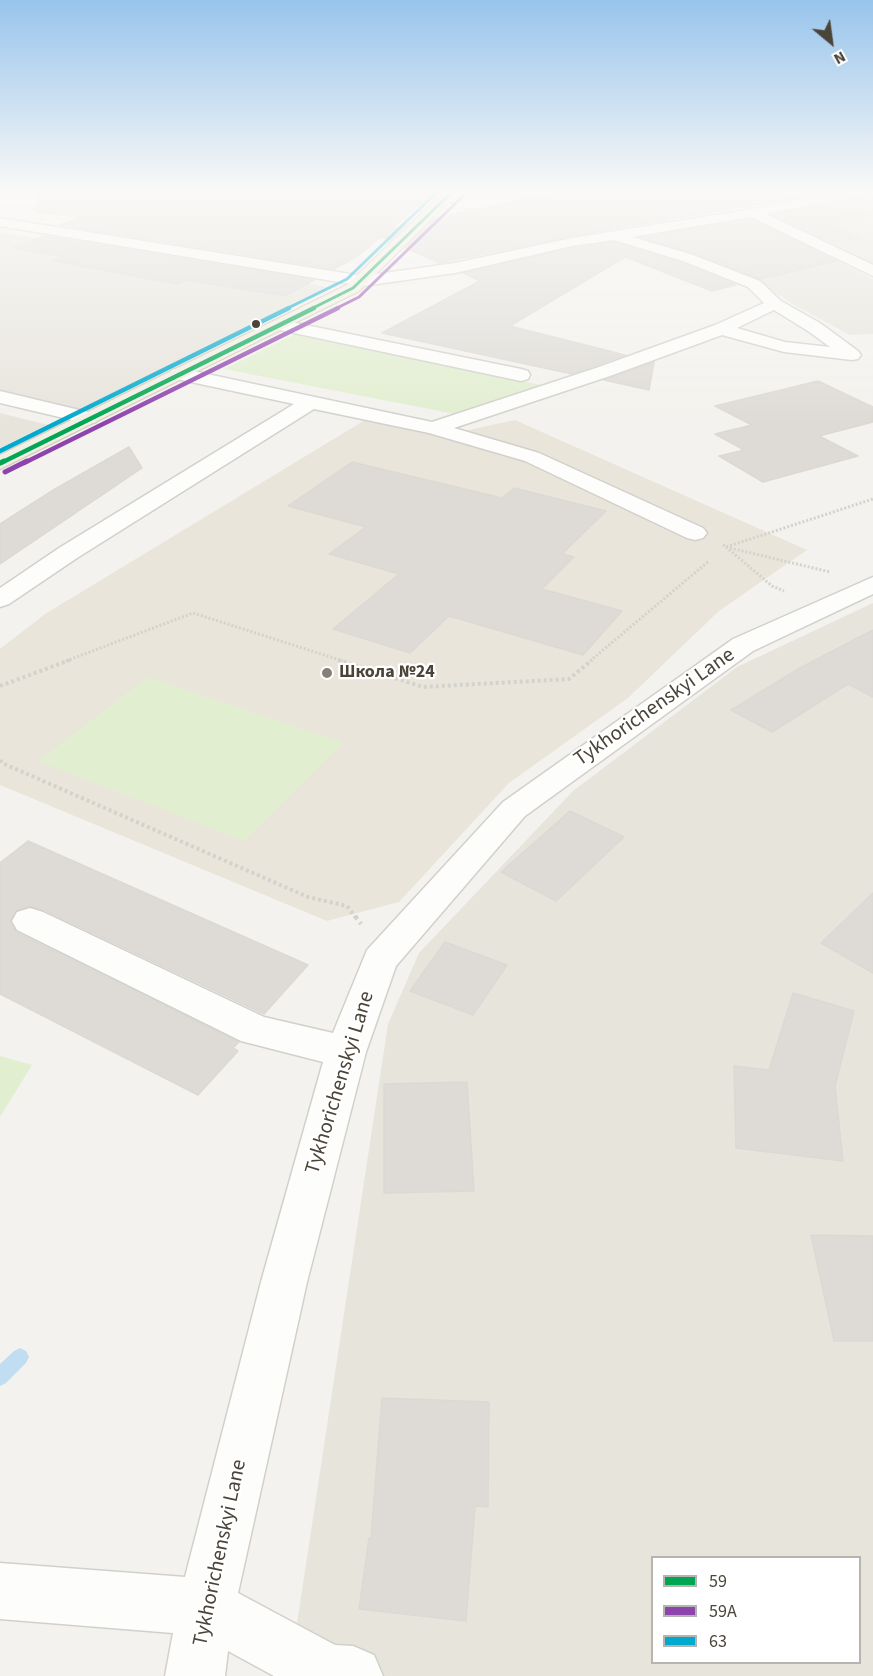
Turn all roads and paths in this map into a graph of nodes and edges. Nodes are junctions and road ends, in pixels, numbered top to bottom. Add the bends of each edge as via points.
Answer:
1 (278, 267) edge
2 (377, 267) edge
3 (458, 267) edge
4 (711, 267) edge
5 (363, 281) junction
6 (775, 304) junction
7 (281, 325) junction
8 (722, 329) junction
9 (852, 355) junction
10 (873, 356) edge
11 (179, 374) junction
12 (521, 375) dead end
13 (0, 397) edge
14 (311, 402) junction
15 (89, 418) junction
16 (433, 428) junction
17 (0, 463) edge
18 (873, 499) edge
19 (694, 533) joint
20 (726, 547) junction
21 (856, 580) edge
22 (772, 586) dead end
23 (0, 599) edge
24 (0, 686) edge
25 (0, 760) edge
26 (30, 921) dead end
27 (364, 928) dead end
28 (346, 1052) junction
29 (0, 1591) edge
30 (206, 1606) junction
31 (195, 1676) edge
32 (353, 1676) edge

1 - 5 street
2 - 5 main road
3 - 5 street
4 - 6 street via 754,284
5 - 7 main road
6 - 8 street
6 - 9 street
7 - 11 main road
7 - 12 street
8 - 9 street via 784,347
8 - 16 street
9 - 10 street
11 - 14 street
11 - 15 main road
13 - 15 street
14 - 16 street
14 - 23 street
15 - 17 main road
16 - 19 street via 532,457
18 - 20 path
19 - 20 path
20 - 21 path
20 - 22 path
20 - 24 path via 569,679 423,687 193,613
21 - 28 street, Tykhorichenskyi Lane via 743,645 514,809 380,960
25 - 27 path via 308,897 347,906
26 - 28 street via 255,1030
28 - 30 street, Tykhorichenskyi Lane via 284,1282
29 - 30 street
30 - 31 street, Tykhorichenskyi Lane
30 - 32 street via 329,1674

